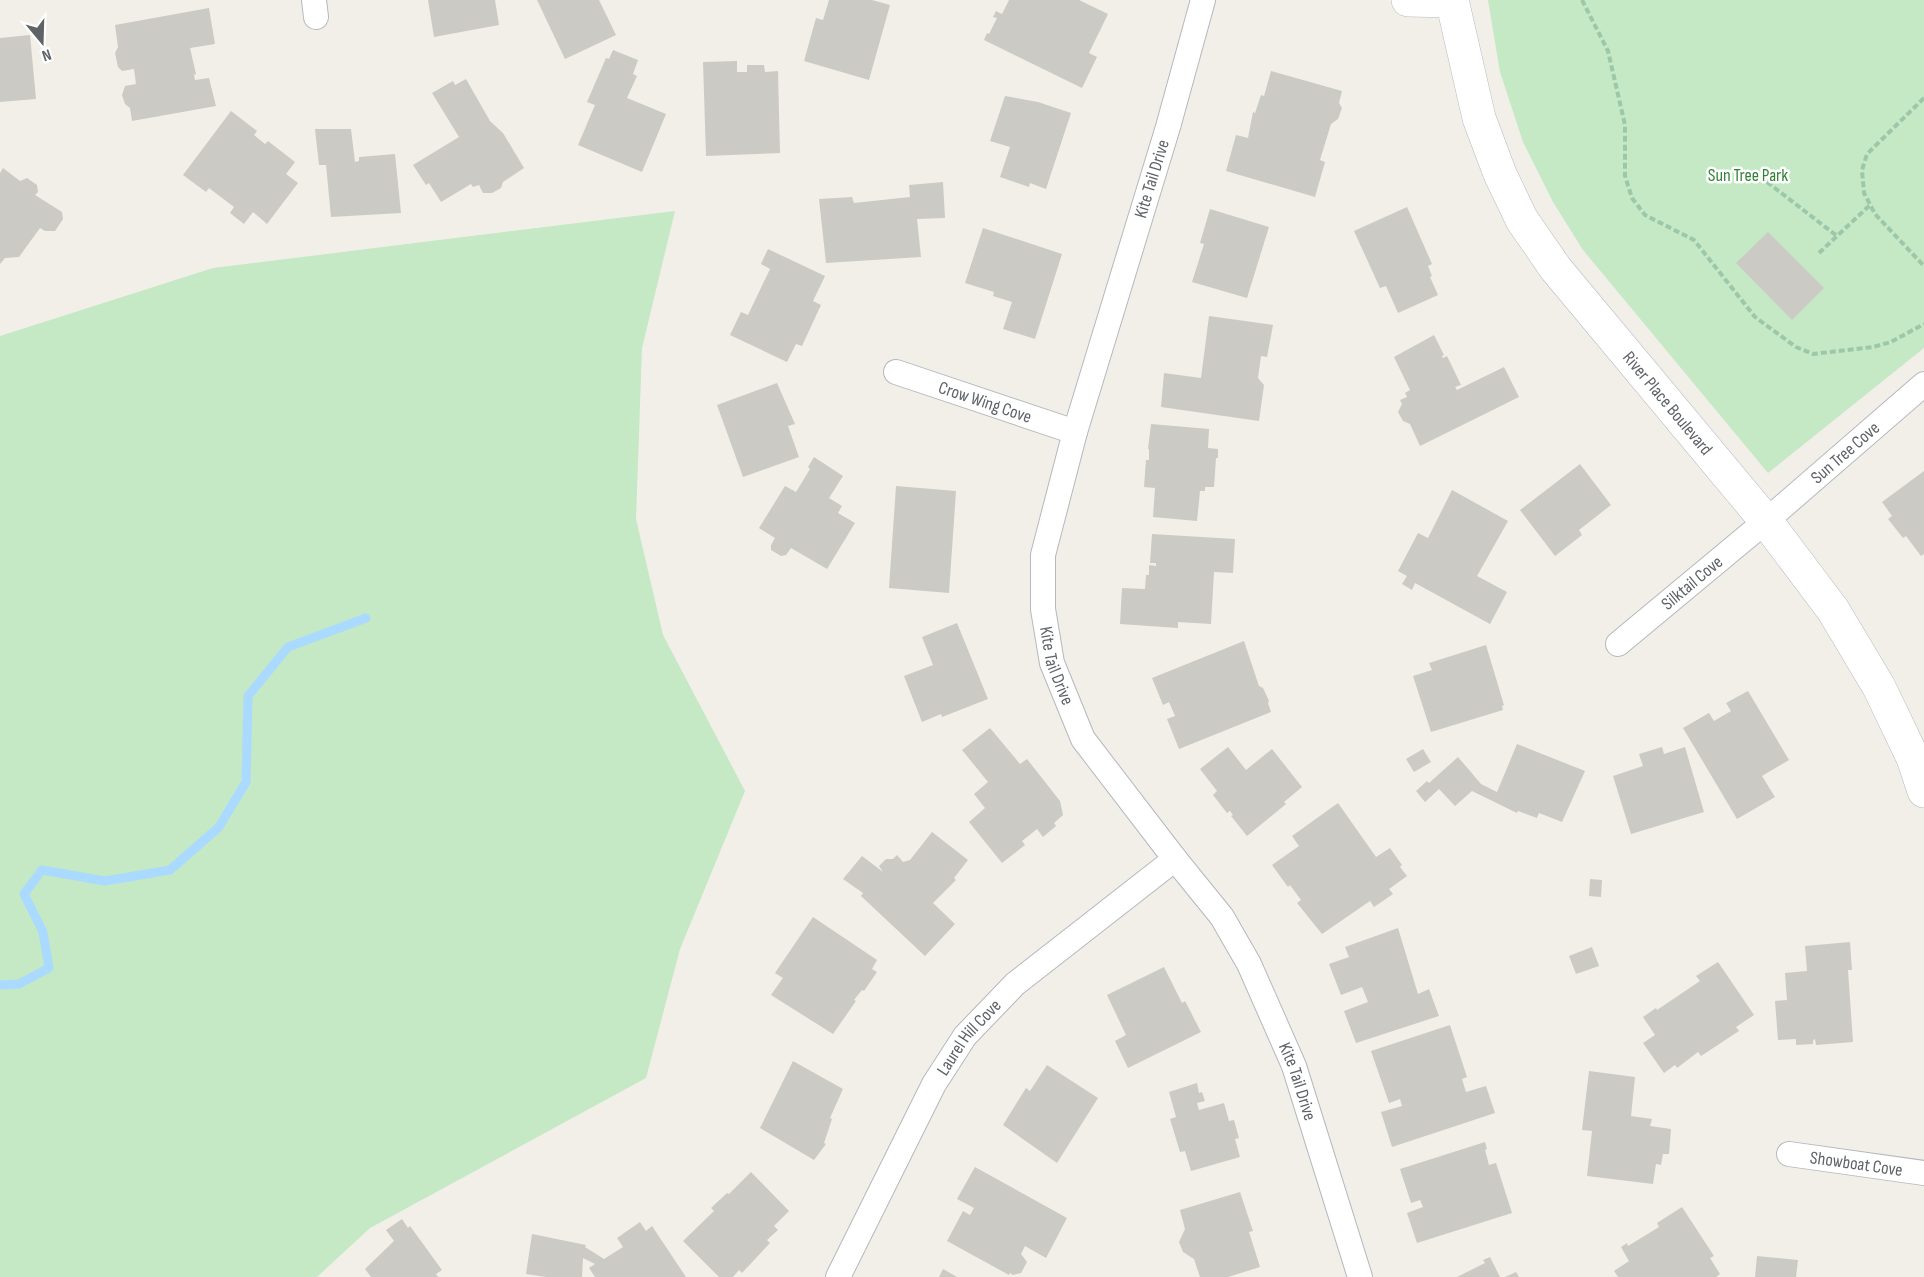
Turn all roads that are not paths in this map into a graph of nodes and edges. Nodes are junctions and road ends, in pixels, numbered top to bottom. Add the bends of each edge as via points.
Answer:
1 (1203, 0) edge
2 (1408, 0) edge
3 (1452, 1) edge
4 (896, 372) dead end
5 (1924, 384) edge
6 (1075, 432) junction
7 (1766, 521) junction
8 (1618, 644) dead end
9 (1924, 790) edge
10 (1175, 860) junction
11 (1789, 1154) dead end
12 (1924, 1173) edge
13 (838, 1277) edge
14 (1360, 1277) edge

1 - 6 street, Kite Tail Drive
2 - 3 street
3 - 7 street, River Place Boulevard via 1479,118 1522,220 1556,268
4 - 6 street, Crow Wing Cove
5 - 7 street, Sun Tree Cove
6 - 10 street, Kite Tail Drive via 1043,555 1043,609 1052,663 1083,739
7 - 8 street, Silktail Cove
7 - 9 street, River Place Boulevard via 1839,620 1879,687
10 - 13 street, Laurel Hill Cove via 1015,984 965,1036 934,1084
10 - 14 street, Kite Tail Drive via 1222,917 1249,964 1294,1066
11 - 12 street, Showboat Cove

